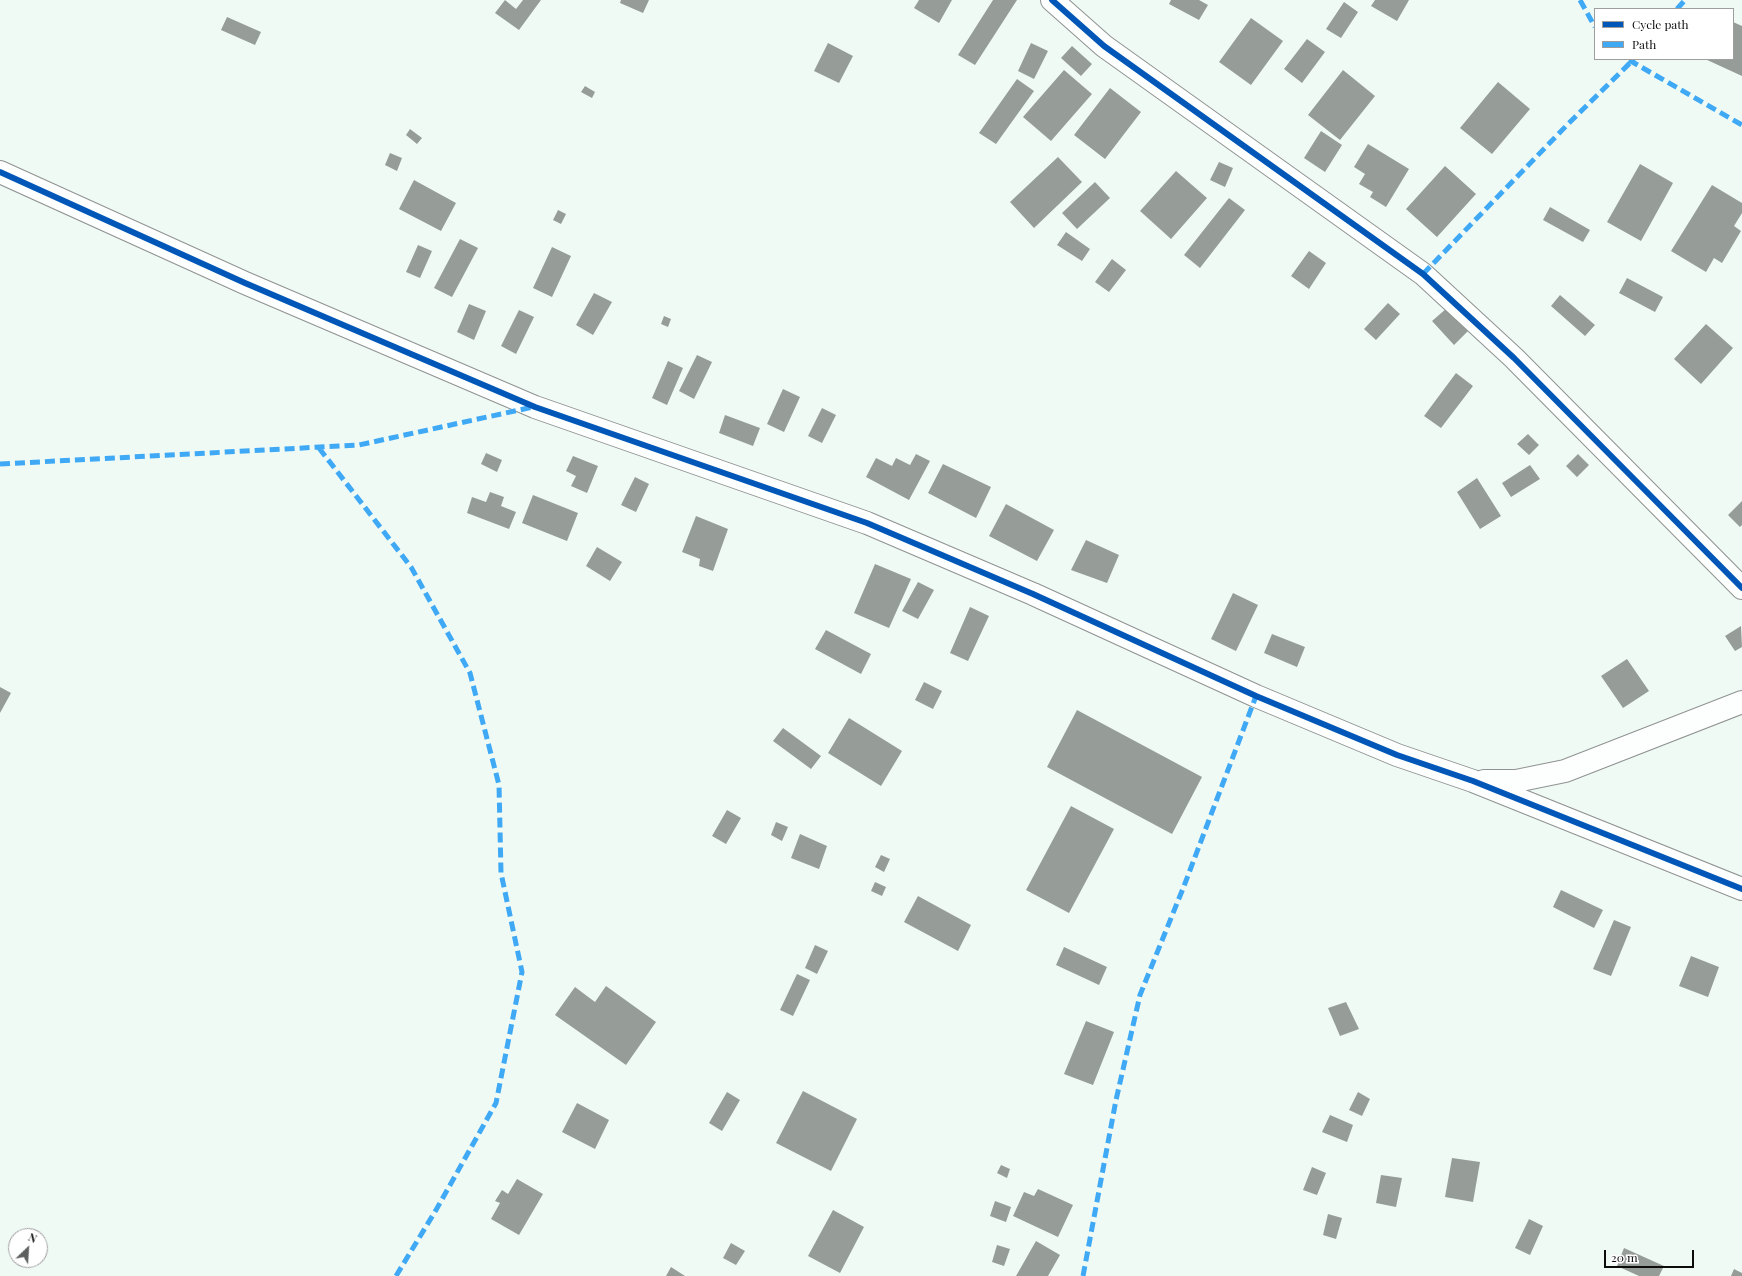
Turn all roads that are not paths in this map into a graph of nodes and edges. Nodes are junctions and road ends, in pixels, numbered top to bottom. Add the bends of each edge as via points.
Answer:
1 (1052, 0) edge
2 (0, 172) edge
3 (1742, 588) edge
4 (1742, 702) edge
5 (1473, 781) junction
6 (1742, 889) edge

1 - 3 street via 1104,46 1423,274 1514,358
2 - 5 street via 245,283 535,407 867,523 1033,594 1270,702 1397,755
4 - 5 street via 1565,771 1516,781
5 - 6 street

